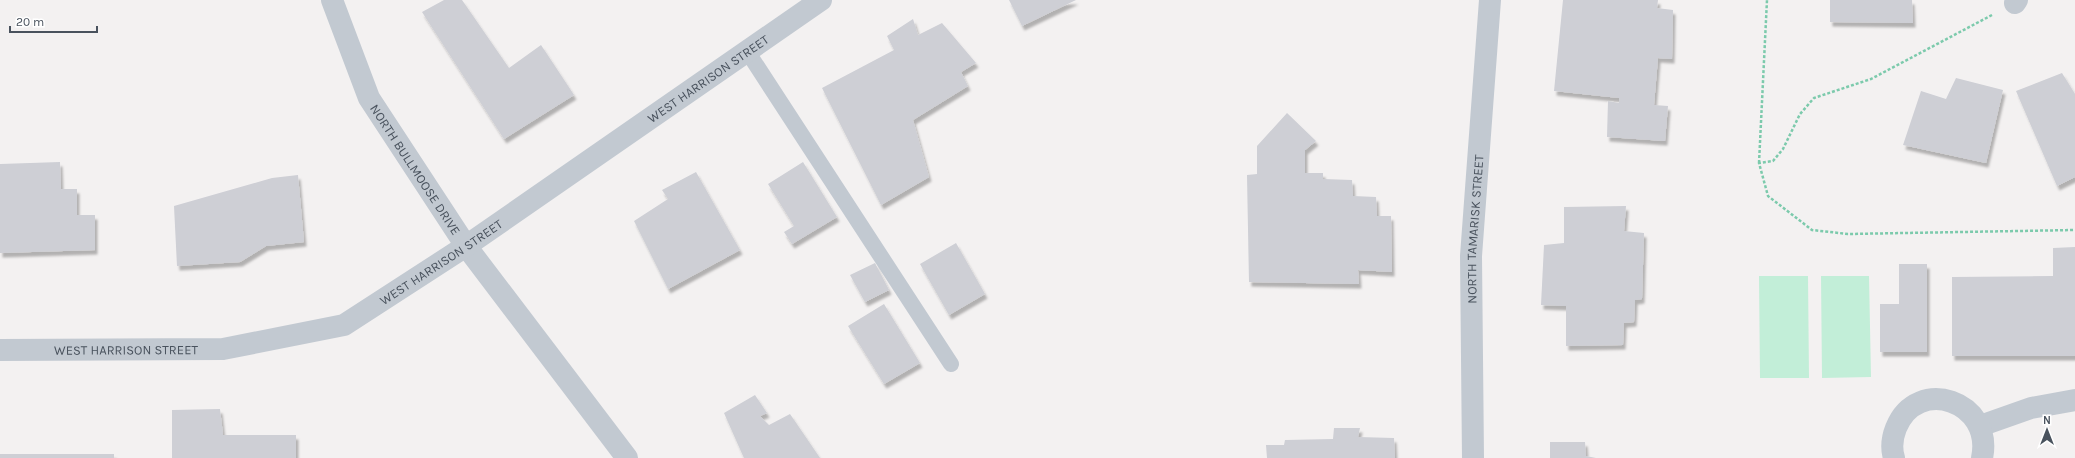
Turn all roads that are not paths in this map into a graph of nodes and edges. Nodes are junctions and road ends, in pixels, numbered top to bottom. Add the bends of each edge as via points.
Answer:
1 (332, 0) edge
2 (821, 0) edge
3 (1490, 0) edge
4 (747, 51) junction
5 (466, 246) junction
6 (0, 350) edge
7 (951, 364) dead end
8 (2075, 400) edge
9 (1980, 426) junction
10 (627, 458) edge
11 (1473, 458) edge
12 (1894, 458) edge
13 (1982, 458) edge

1 - 5 street, NORTH BULLMOOSE DRIVE via 369,98
2 - 4 street, WEST HARRISON STREET
3 - 11 street, NORTH TAMARISK STREET via 1471,256
4 - 5 street, WEST HARRISON STREET
4 - 7 lane
5 - 6 street, WEST HARRISON STREET via 344,325 223,349
5 - 10 street, NORTH BULLMOOSE DRIVE
8 - 9 street via 2031,408
9 - 12 street via 1976,418 1964,407 1950,401 1936,399 1921,402 1908,410 1898,421 1893,435
9 - 13 street via 1984,447

